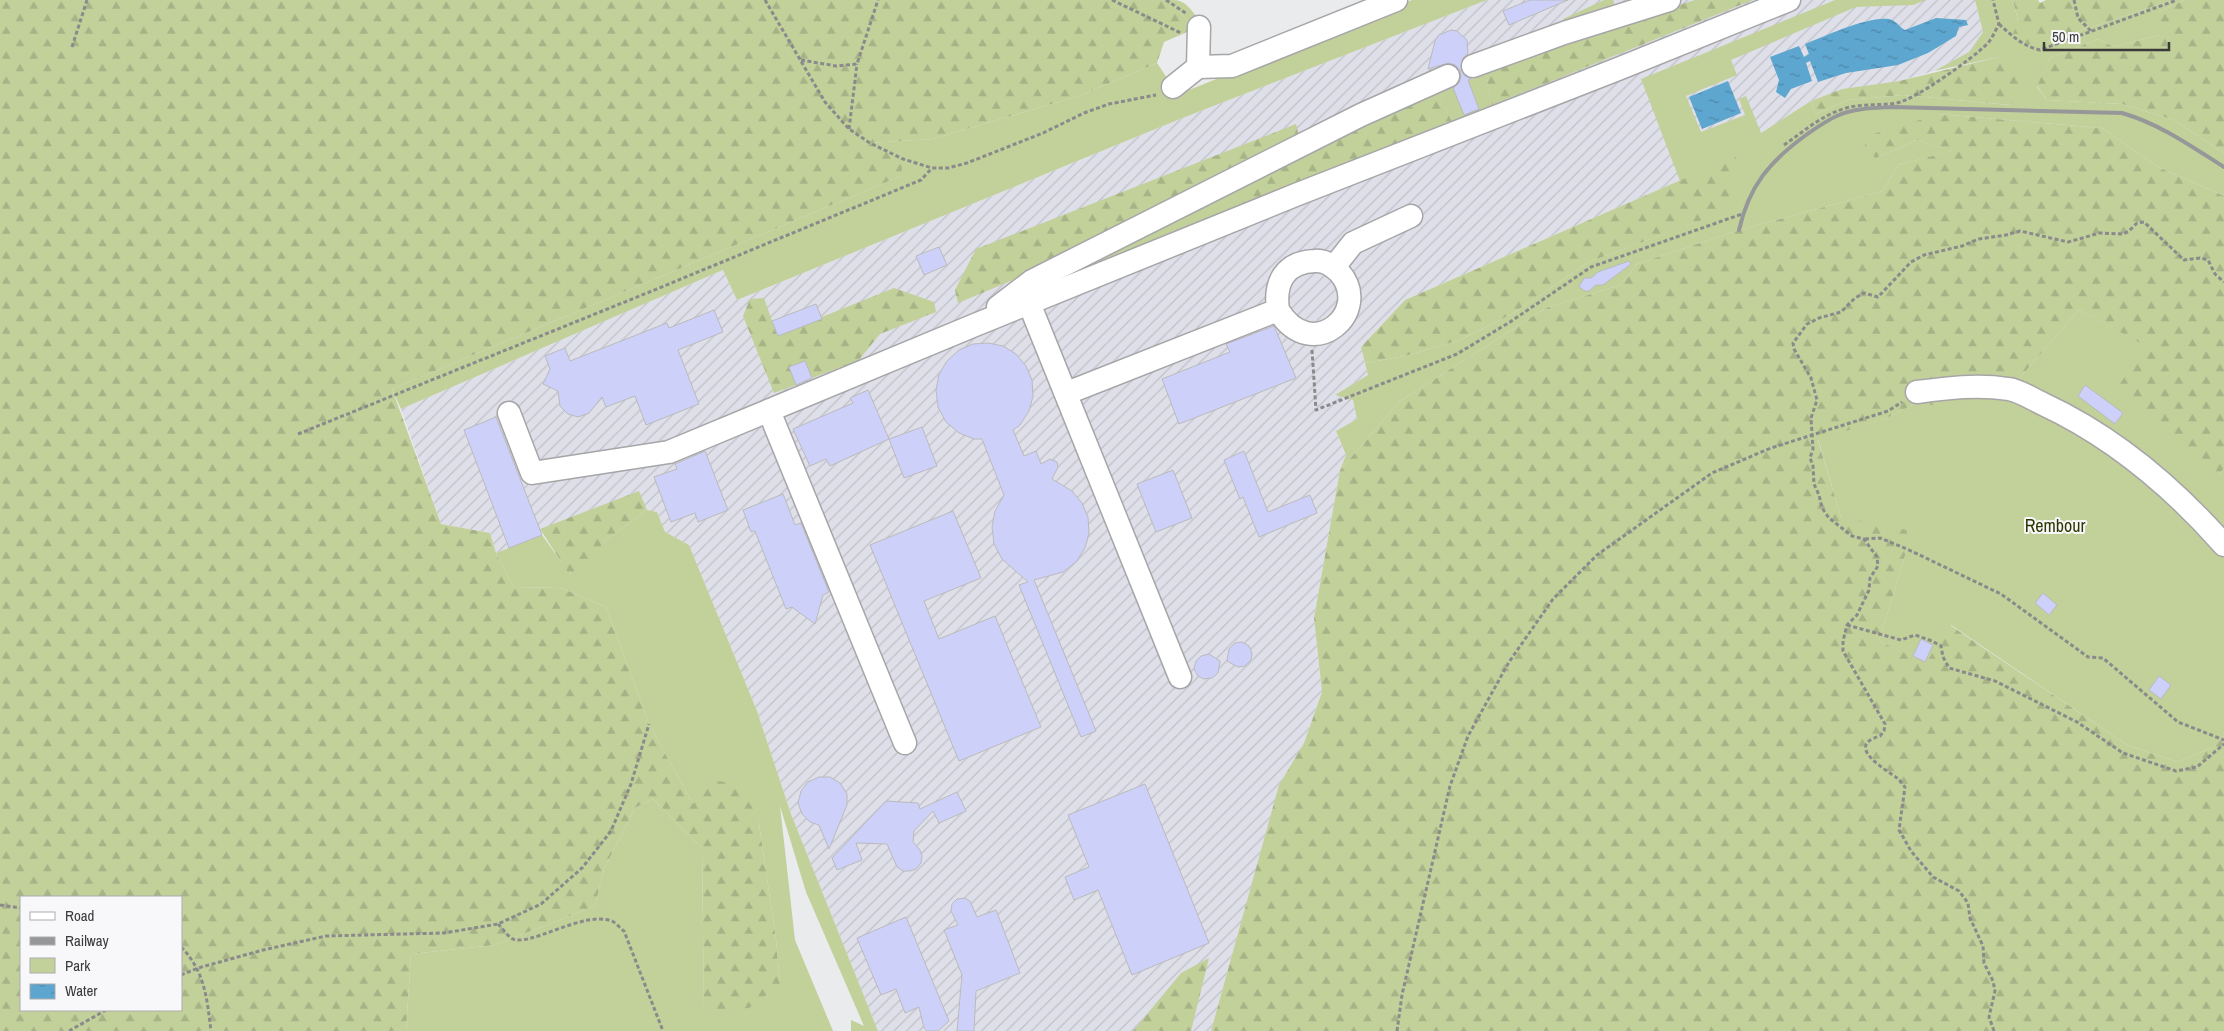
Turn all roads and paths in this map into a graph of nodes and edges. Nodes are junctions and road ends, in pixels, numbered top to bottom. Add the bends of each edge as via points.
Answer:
1 (87, 0) edge
2 (765, 0) edge
3 (878, 0) edge
4 (1112, 0) edge
5 (1166, 0) edge
6 (1396, 0) edge
7 (1669, 0) edge
8 (1789, 0) edge
9 (1993, 0) edge
10 (2074, 0) edge
11 (2177, 0) edge
12 (1999, 24) junction
13 (2092, 32) junction
14 (1198, 34) junction
15 (72, 47) dead end
16 (801, 60) junction
17 (857, 64) junction
18 (1473, 66) dead end
19 (1198, 67) junction
20 (1448, 76) dead end
21 (1173, 87) joint
22 (849, 129) junction
23 (1784, 145) dead end
24 (932, 168) junction
25 (1742, 214) dead end
26 (1411, 216) dead end
27 (1334, 267) junction
28 (2224, 282) edge
29 (1029, 303) junction
30 (1278, 310) junction
31 (975, 325) junction
32 (1311, 334) junction
33 (1918, 392) joint
34 (1067, 393) junction
35 (769, 410) junction
36 (509, 413) dead end
37 (1812, 433) junction
38 (298, 434) dead end
39 (1864, 539) junction
40 (2224, 545) edge
41 (1847, 625) junction
42 (1180, 677) dead end
43 (649, 724) dead end
44 (2224, 740) edge
45 (906, 743) dead end
46 (2224, 744) edge
47 (0, 905) edge
48 (20, 908) edge
49 (498, 924) junction
50 (182, 948) edge
51 (198, 968) junction
52 (182, 975) edge
53 (104, 1011) edge
54 (70, 1031) edge
55 (212, 1031) edge
56 (663, 1031) edge
57 (1397, 1031) edge
58 (1994, 1031) edge

1 - 15 path
2 - 16 path
3 - 17 path
4 - 14 path
5 - 14 path via 1186,12
6 - 19 lane via 1232,66
7 - 18 lane
8 - 29 lane
9 - 12 path
10 - 13 path via 2078,18
11 - 13 path
12 - 13 path via 2028,47 2040,50
12 - 23 path via 1988,43 1911,98 1896,103 1843,109 1819,120
14 - 19 lane
16 - 17 path via 836,66
16 - 22 path via 825,102
17 - 22 path
19 - 21 lane
20 - 31 lane via 1361,115 1032,282
21 - 24 path via 1158,95 1108,104 967,163
22 - 24 path via 903,159
24 - 38 path via 921,180
25 - 32 path via 1591,267 1457,354 1316,410
26 - 27 lane via 1353,243
27 - 30 lane via 1319,261 1304,261 1290,268 1280,280 1276,295
27 - 32 lane via 1344,278 1350,293 1348,309 1340,323 1326,332
28 - 37 path via 2214,274 2208,260 2184,260 2144,222 2137,223 2123,234 2100,233 2068,242 2020,231 1924,254 1910,262 1878,297 1864,293 1841,312 1807,324 1798,334 1793,343 1794,349 1811,378 1816,400 1811,418
29 - 31 lane
29 - 34 lane
30 - 32 lane via 1285,322 1297,331
30 - 34 lane
31 - 35 lane
33 - 37 path via 1888,411
33 - 40 lane via 1955,387 2010,389 2068,416 2111,442 2161,480
34 - 42 lane
35 - 36 lane via 669,452 532,473
35 - 45 lane
37 - 39 path via 1810,458 1822,508 1829,518 1852,536
37 - 57 path via 1712,472 1598,555 1553,599 1509,662 1468,736 1450,786 1402,994
39 - 41 path via 1877,557 1878,566 1870,578 1869,590 1857,615
39 - 44 path via 1880,538 2001,594 2088,657 2103,658 2178,722
41 - 46 path via 1901,640 1916,635 1932,641 1941,646 1949,668 1995,681 2077,722 2124,753 2176,771 2197,767
41 - 58 path via 1843,652 1885,724 1880,736 1871,738 1867,744 1867,752 1872,761 1905,787 1898,830 1911,851 1933,877 1959,891 1968,903 1970,918 1983,946 1984,963 1993,981 1995,991 1989,1018
43 - 49 path via 631,784 611,831 582,868 541,904
47 - 48 path
49 - 51 path via 444,933 326,936
49 - 56 path via 512,938 524,941 568,924 594,919 612,921 624,931
50 - 51 path
51 - 52 path
51 - 55 path via 206,990
53 - 54 path

